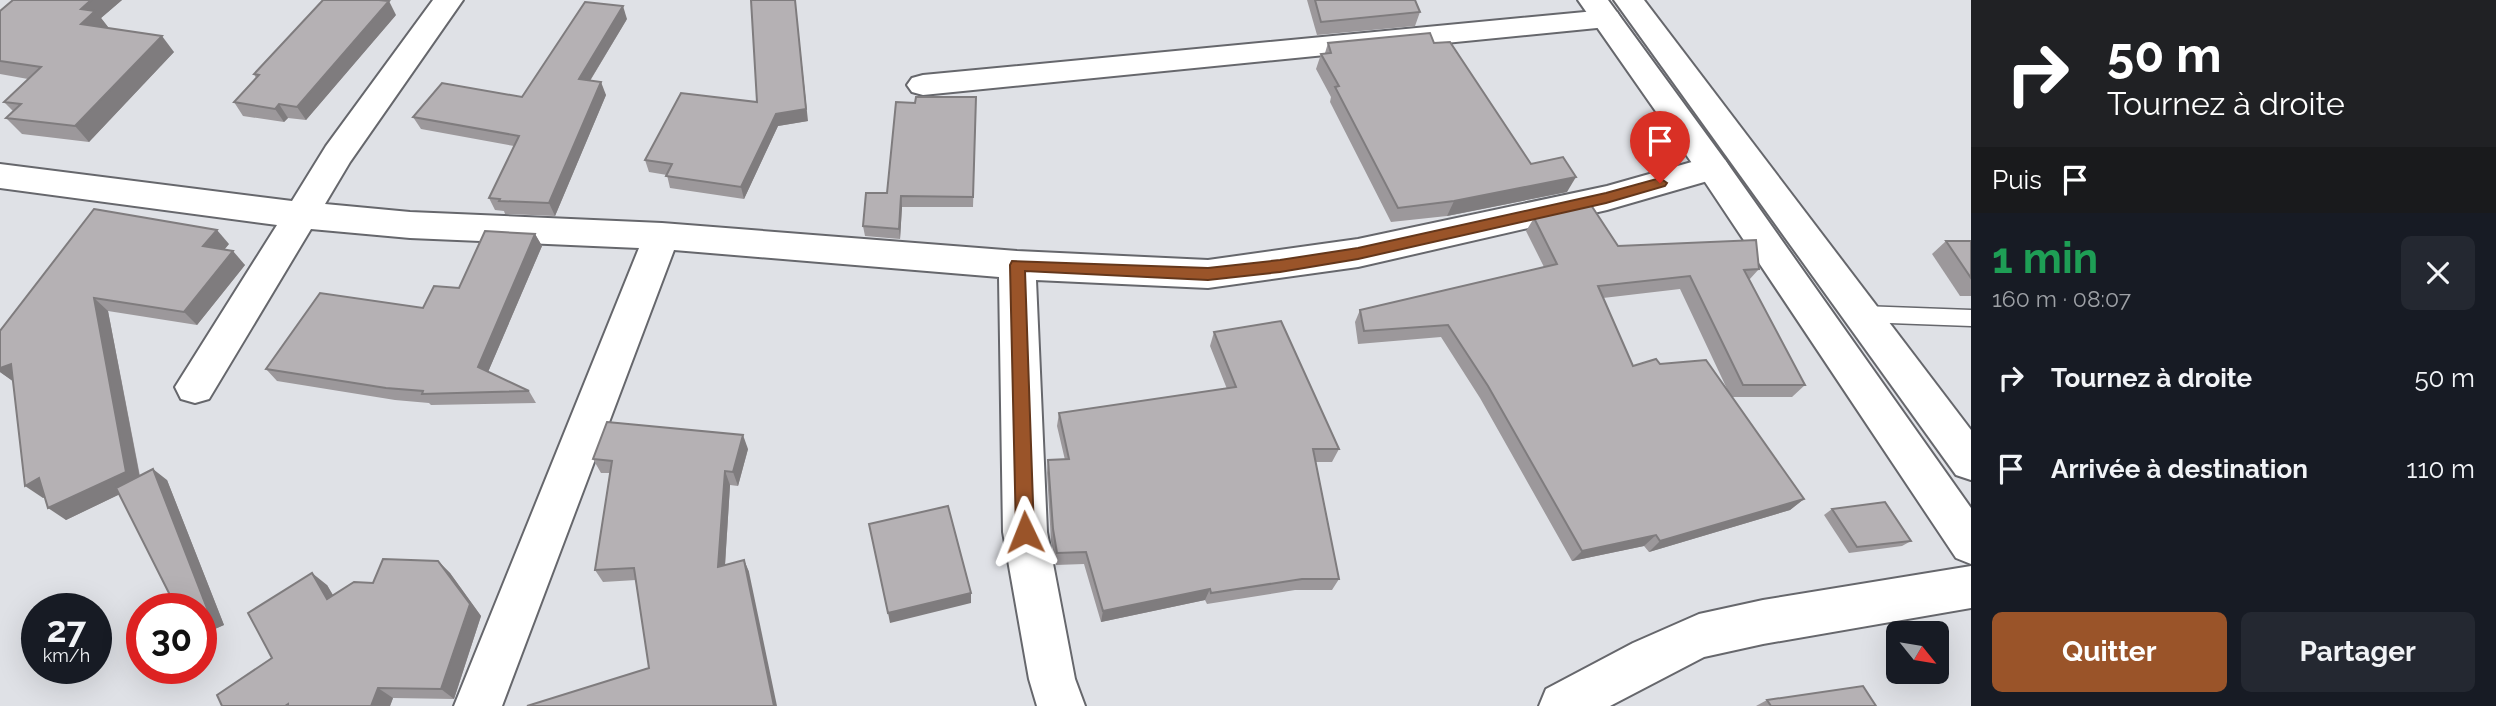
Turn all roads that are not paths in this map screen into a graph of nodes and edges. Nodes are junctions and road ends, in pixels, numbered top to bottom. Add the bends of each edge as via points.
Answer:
1 (448, 0) edge
2 (1609, 6) edge
3 (923, 85) dead end
4 (1713, 167) junction
5 (0, 176) edge
6 (111, 189) junction
7 (301, 215) junction
8 (86, 222) edge
9 (662, 236) junction
10 (1017, 265) junction
11 (1862, 314) junction
12 (1971, 318) edge
13 (195, 387) dead end
14 (1965, 443) edge
15 (1971, 544) edge
16 (1971, 587) edge
17 (478, 706) edge
18 (1061, 706) edge
19 (1563, 706) edge

1 - 7 street via 338,154
2 - 3 street
2 - 4 street
2 - 11 street
4 - 10 street via 1606,198 1280,266 1208,274
4 - 15 street
5 - 6 street
6 - 7 street
6 - 8 street
7 - 9 street via 410,225
7 - 13 street
9 - 10 street
9 - 17 street
10 - 18 street via 1025,532
11 - 12 lane
11 - 14 street
16 - 19 street via 1699,636

